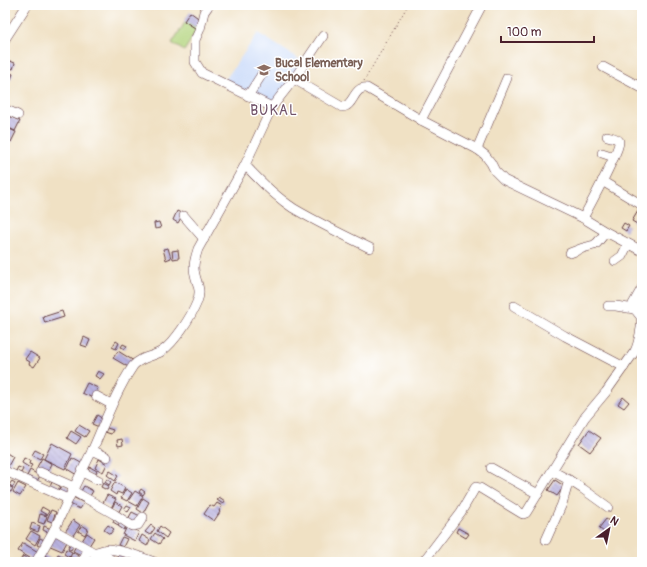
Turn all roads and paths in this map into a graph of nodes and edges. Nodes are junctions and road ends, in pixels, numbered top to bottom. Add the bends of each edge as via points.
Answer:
1 (27, 5) edge
2 (209, 5) edge
3 (408, 5) edge
4 (482, 5) edge
5 (323, 36) dead end
6 (5, 39) edge
7 (603, 67) dead end
8 (264, 71) dead end
9 (507, 78) dead end
10 (294, 79) junction
11 (360, 88) junction
12 (642, 88) edge
13 (248, 96) junction
14 (272, 107) junction
15 (5, 109) edge
16 (18, 115) dead end
17 (421, 120) junction
18 (607, 136) dead end
19 (477, 149) junction
20 (602, 153) dead end
21 (614, 157) junction
22 (245, 165) junction
23 (602, 181) junction
24 (642, 205) edge
25 (184, 216) dead end
26 (583, 218) junction
27 (606, 232) junction
28 (204, 239) junction
29 (628, 244) junction
30 (370, 248) dead end
31 (642, 251) edge
32 (570, 253) dead end
33 (615, 261) dead end
34 (642, 288) edge
35 (514, 306) dead end
36 (608, 306) dead end
37 (634, 309) junction
38 (641, 339) edge
39 (638, 354) edge
40 (624, 367) junction
41 (96, 396) dead end
42 (111, 404) junction
43 (92, 450) junction
44 (107, 457) dead end
45 (491, 468) dead end
46 (5, 471) edge
47 (552, 471) junction
48 (40, 472) dead end
49 (82, 472) junction
50 (98, 480) dead end
51 (569, 480) junction
52 (74, 489) junction
53 (538, 494) junction
54 (68, 499) junction
55 (608, 507) dead end
56 (143, 517) dead end
57 (54, 530) junction
58 (546, 540) dead end
59 (88, 550) junction
60 (99, 552) junction
61 (36, 562) edge
62 (82, 562) edge
63 (92, 562) edge
64 (114, 562) edge
65 (154, 562) edge
66 (423, 562) edge

1 - 6 street
2 - 13 street via 204,12 195,40 195,62 202,73
3 - 11 path
4 - 17 street
5 - 10 street
7 - 12 street
8 - 13 street
9 - 19 street
10 - 11 street via 342,107 348,104
10 - 14 street
11 - 17 street via 367,88
13 - 14 street
14 - 22 street
15 - 16 street
17 - 19 street
18 - 21 street via 619,143
19 - 26 street via 485,155 504,180
20 - 21 street
21 - 23 street
22 - 28 street
22 - 30 street via 293,208
23 - 24 street
23 - 26 street
25 - 28 street
26 - 27 street
27 - 29 street
27 - 32 street via 594,245
28 - 42 street via 194,260 200,294 197,303 182,329 162,351 136,363
29 - 31 street
29 - 33 street via 622,256
34 - 37 street via 633,304
35 - 40 street
36 - 37 street
37 - 38 street via 641,319
38 - 39 street
39 - 40 street
40 - 47 street via 585,417
41 - 42 street
42 - 43 street
43 - 44 street
43 - 49 street
45 - 53 street
46 - 54 street
47 - 51 street
47 - 53 street
48 - 52 street
49 - 50 street
49 - 52 street
51 - 55 street
51 - 58 street via 562,504
52 - 54 street
52 - 56 street via 132,526 138,524
53 - 66 street via 523,514 476,487 461,512
54 - 57 street
57 - 59 street
57 - 61 street
59 - 60 street
59 - 62 street
60 - 63 street
60 - 64 street
60 - 65 street via 111,549

